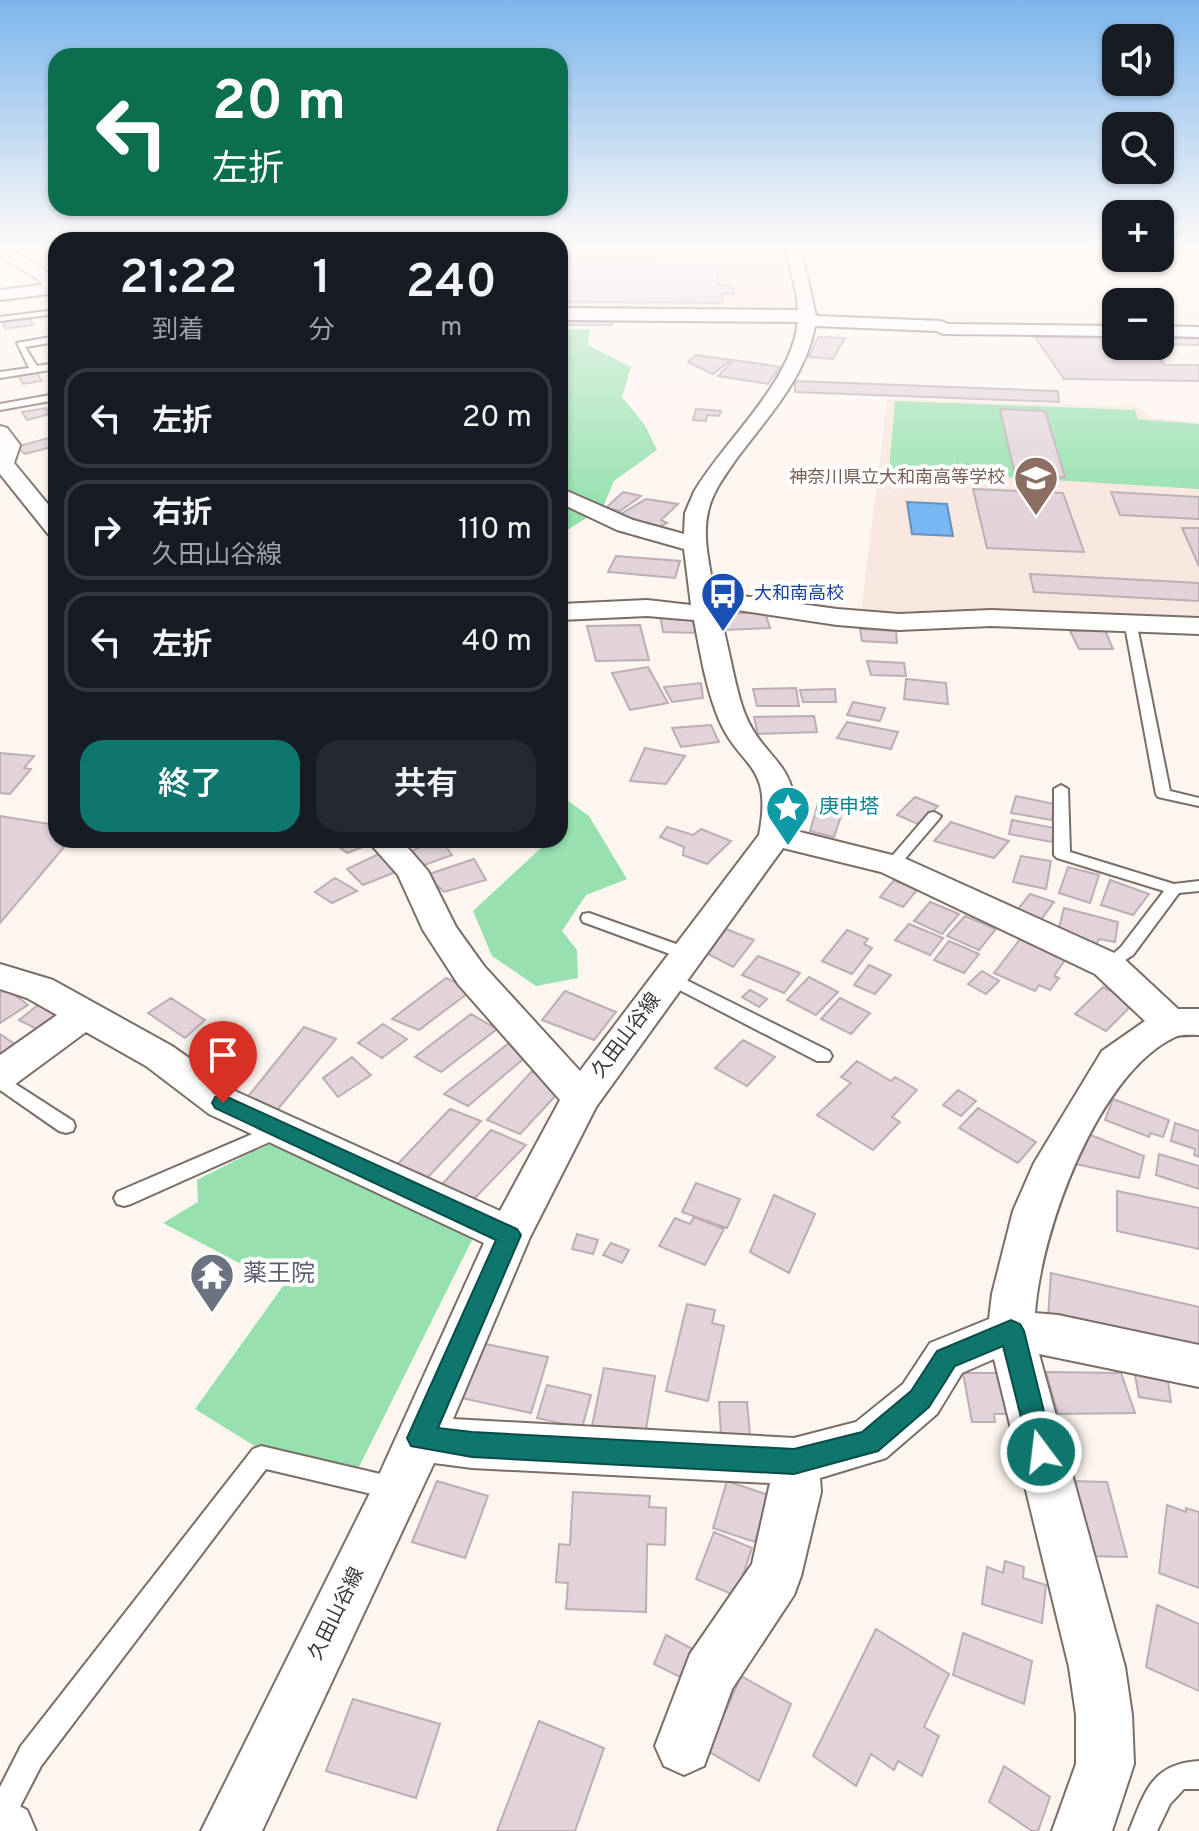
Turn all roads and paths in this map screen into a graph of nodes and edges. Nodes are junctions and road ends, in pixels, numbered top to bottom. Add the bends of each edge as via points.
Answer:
1 (805, 334) edge
2 (48, 340) edge
3 (48, 367) edge
4 (34, 369) junction
5 (0, 375) edge
6 (48, 398) edge
7 (0, 407) edge
8 (0, 432) edge
9 (1, 464) edge
10 (568, 499) edge
11 (48, 520) edge
12 (695, 545) junction
13 (705, 606) junction
14 (568, 612) edge
15 (1131, 626) junction
16 (1199, 626) edge
17 (1061, 789) dead end
18 (1199, 802) edge
19 (934, 816) dead end
20 (775, 836) junction
21 (390, 848) edge
22 (892, 865) junction
23 (1199, 886) edge
24 (1174, 889) junction
25 (589, 918) dead end
26 (1108, 965) junction
27 (679, 966) junction
28 (0, 976) edge
29 (84, 1014) junction
30 (1184, 1022) edge
31 (823, 1056) dead end
32 (0, 1078) edge
33 (581, 1098) junction
34 (66, 1126) dead end
35 (278, 1130) junction
36 (124, 1198) dead end
37 (509, 1235) junction
38 (1011, 1331) junction
39 (1199, 1366) edge
40 (420, 1438) junction
41 (794, 1461) junction
42 (398, 1490) junction
43 (684, 1746) dead end
44 (1199, 1775) edge
45 (0, 1816) edge
46 (0, 1826) edge
47 (6, 1831) edge
48 (231, 1831) edge
49 (1082, 1831) edge
50 (1143, 1831) edge

1 - 12 street, 久田山谷線 via 789,372 704,491
2 - 4 lane via 20,345
3 - 4 lane
4 - 5 lane
6 - 7 lane
8 - 9 street via 10,445
9 - 11 street
10 - 12 street via 625,525
12 - 13 street, 久田山谷線
13 - 14 street
13 - 15 street via 899,622 991,618
13 - 20 street, 久田山谷線 via 731,715 779,786 782,810
15 - 16 street
15 - 18 lane via 1163,794
17 - 24 lane via 1062,855
19 - 22 lane
20 - 22 street
20 - 27 street, 久田山谷線
21 - 33 street via 412,871 440,930 471,975
22 - 26 street
23 - 24 lane
24 - 26 lane via 1127,951
25 - 27 lane
26 - 30 street
27 - 31 lane
27 - 33 street, 久田山谷線
28 - 29 street via 40,989
29 - 32 street
29 - 35 street via 159,1056 223,1103
30 - 38 street via 1115,1061 1054,1163 1023,1248
32 - 34 lane
33 - 37 street, 久田山谷線
35 - 36 lane
35 - 37 street
37 - 40 street, 久田山谷線
38 - 39 street via 1058,1335
38 - 41 street via 946,1358 920,1399 869,1442
38 - 49 street via 1101,1691 1105,1764
40 - 41 street
40 - 42 street, 久田山谷線
41 - 43 street via 796,1492 775,1576 710,1674
42 - 45 lane via 261,1457 31,1756
42 - 48 street, 久田山谷線
44 - 50 lane via 1178,1776 1160,1794
46 - 47 street

